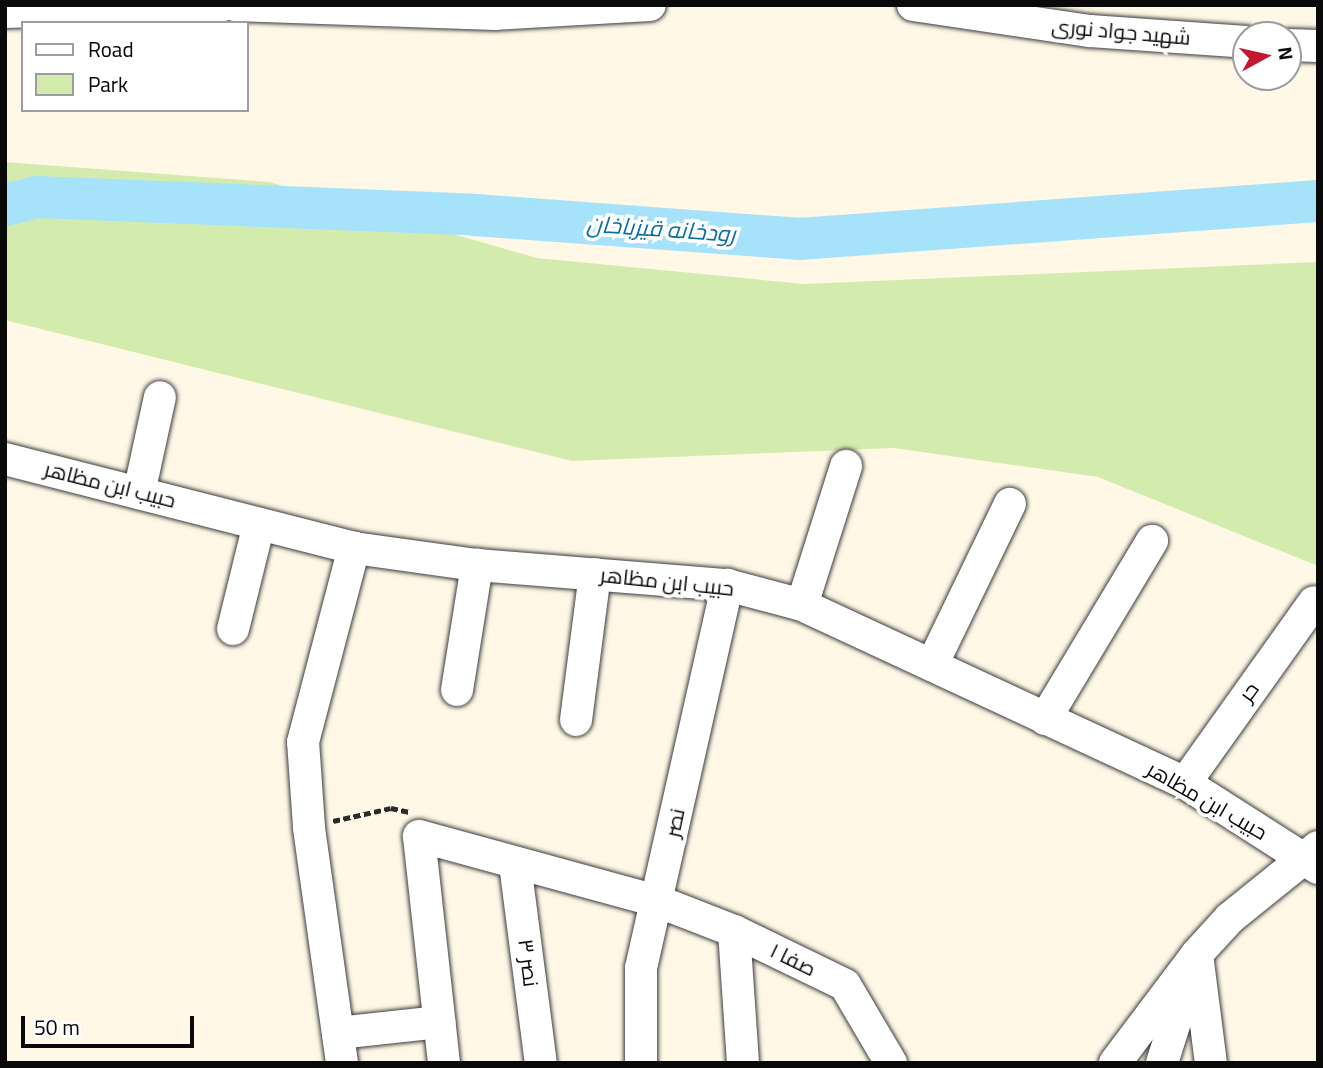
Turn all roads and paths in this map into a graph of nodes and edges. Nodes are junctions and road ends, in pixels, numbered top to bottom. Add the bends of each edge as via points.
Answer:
1 (222, 5) edge
2 (235, 5) edge
3 (650, 5) edge
4 (914, 5) edge
5 (13, 10) edge
6 (491, 10) edge
7 (992, 11) edge
8 (1232, 41) edge
9 (160, 397) dead end
10 (5, 459) edge
11 (846, 466) dead end
12 (139, 493) junction
13 (1010, 504) dead end
14 (259, 524) junction
15 (1152, 541) dead end
16 (354, 548) junction
17 (477, 565) junction
18 (595, 574) junction
19 (727, 585) junction
20 (1314, 601) dead end
21 (802, 605) junction
22 (233, 629) dead end
23 (932, 666) junction
24 (457, 690) dead end
25 (1045, 719) junction
26 (576, 720) dead end
27 (1185, 783) junction
28 (309, 827) junction
29 (419, 836) junction
30 (1314, 858) edge
31 (515, 863) junction
32 (657, 901) junction
33 (734, 931) junction
34 (1197, 954) junction
35 (439, 1022) junction
36 (340, 1048) edge
37 (444, 1063) edge
38 (541, 1063) edge
39 (641, 1063) edge
40 (743, 1063) edge
41 (891, 1063) edge
42 (1115, 1063) edge
43 (1162, 1063) edge
44 (1210, 1063) edge

1 - 5 street
2 - 6 street
3 - 6 street
4 - 7 street, شهید جواد نوری
7 - 8 street, شهید جواد نوری via 1090,31
9 - 12 street
10 - 12 street, حبیب ابن مظاهر
11 - 21 street
12 - 14 street, حبیب ابن مظاهر
13 - 23 street
14 - 16 street, حبیب ابن مظاهر
14 - 22 street
15 - 25 street
16 - 17 street, حبیب ابن مظاهر
16 - 28 street via 303,742
17 - 18 street, حبیب ابن مظاهر
17 - 24 street
18 - 19 street, حبیب ابن مظاهر
18 - 26 street
19 - 21 street, حبیب ابن مظاهر
19 - 32 street, نصر
20 - 27 street, حر
21 - 23 street, حبیب ابن مظاهر
23 - 25 street, حبیب ابن مظاهر
25 - 27 street, حبیب ابن مظاهر
27 - 30 street, حبیب ابن مظاهر
28 - 29 path via 402,808 416,820
28 - 36 street
29 - 31 street, صفا ۱
29 - 35 street
30 - 34 street via 1230,918
31 - 32 street, صفا ۱
31 - 38 street, نصر ۳
32 - 33 street, صفا ۱
32 - 39 street, نصر via 641,968
33 - 40 street
33 - 41 street, صفا ۱ via 845,985
34 - 42 street
34 - 43 street
34 - 44 street
35 - 36 street
35 - 37 street

